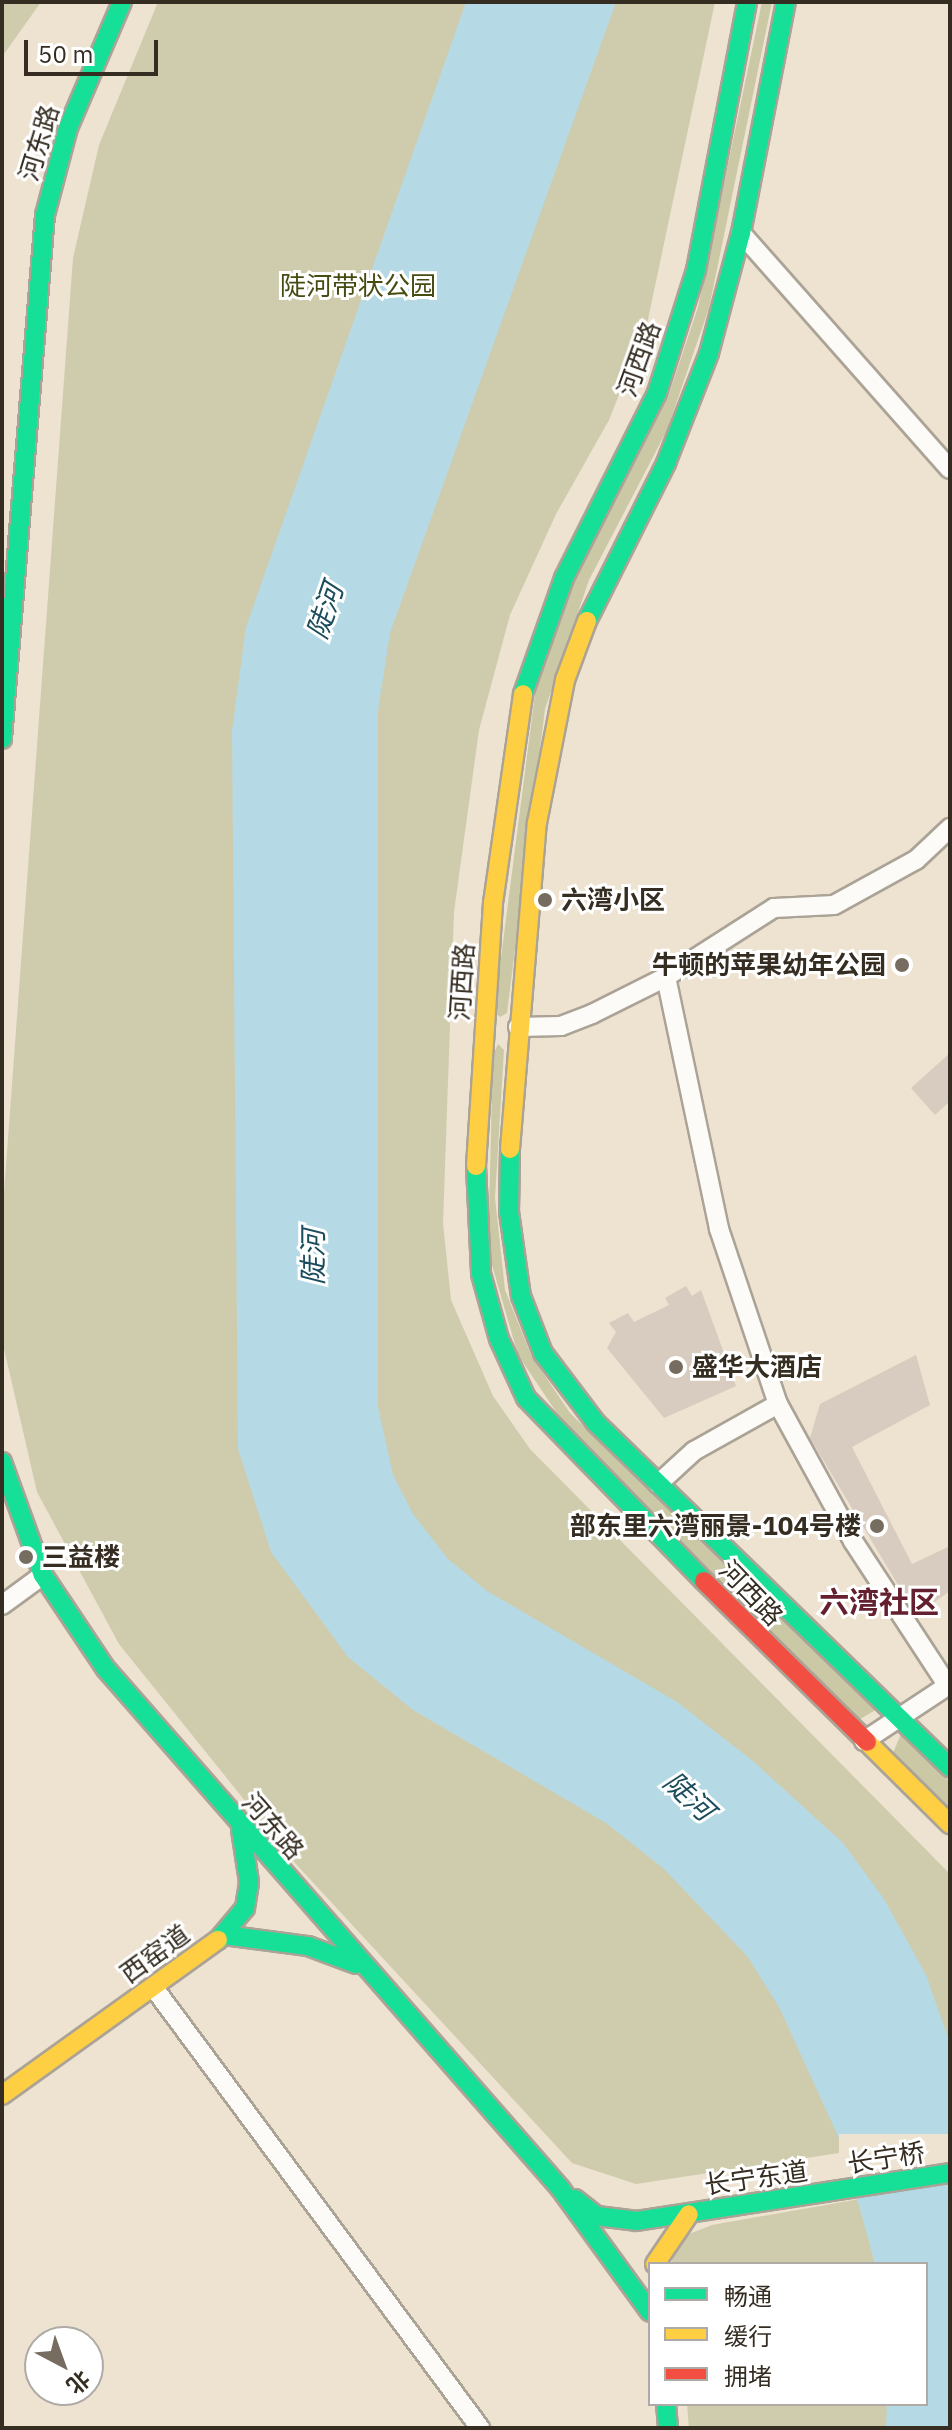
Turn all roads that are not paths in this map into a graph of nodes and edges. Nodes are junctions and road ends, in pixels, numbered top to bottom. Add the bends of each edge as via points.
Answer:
1 (122, 2) edge
2 (747, 2) edge
3 (786, 2) edge
4 (741, 233) junction
5 (950, 469) edge
6 (2, 739) edge
7 (950, 828) edge
8 (666, 977) junction
9 (518, 1027) junction
10 (484, 1031) junction
11 (778, 1404) junction
12 (2, 1462) edge
13 (658, 1484) junction
14 (43, 1575) junction
15 (2, 1605) edge
16 (949, 1685) edge
17 (904, 1717) junction
18 (864, 1741) junction
19 (950, 1767) edge
20 (950, 1824) edge
21 (241, 1830) junction
22 (224, 1935) junction
23 (360, 1965) junction
24 (154, 1988) junction
25 (2, 2095) edge
26 (950, 2173) edge
27 (560, 2188) junction
28 (830, 2193) joint
29 (689, 2214) junction
30 (656, 2262) edge
31 (648, 2309) edge
32 (666, 2406) edge
33 (480, 2428) edge
34 (668, 2428) edge

1 - 6 main road, 河东路 via 68,128 45,215
2 - 10 main road, 河西路 via 696,270 657,393 564,578 523,692 493,903
3 - 4 main road, 河西路
4 - 5 street
4 - 9 main road, 河西路 via 709,353 666,463 597,594 565,680 537,823
7 - 8 street via 916,860 834,905 774,908
8 - 9 street via 561,1026
8 - 11 street via 711,1199
9 - 10 main road
9 - 13 main road, 河西路 via 509,1212 521,1296 543,1353 596,1423
10 - 18 main road, 河西路 via 474,1189 481,1274 499,1339 526,1398
11 - 13 street via 694,1451
11 - 16 street via 853,1541
12 - 14 main road, 河东路
13 - 17 main road, 河西路
14 - 15 street
14 - 21 main road, 河东路 via 106,1669
16 - 17 street
17 - 18 street
17 - 19 main road, 河西路
18 - 20 main road, 河西路
21 - 22 main road via 248,1872 245,1908
21 - 23 main road, 河东路
22 - 23 main road, 西窑道 via 308,1946
22 - 24 main road, 西窑道
23 - 27 main road, 河东路
24 - 25 main road, 西窑道
24 - 33 street
26 - 28 main road, 长宁桥
27 - 29 main road, 河东路 via 597,2216 636,2221
27 - 31 main road, 河东路
28 - 29 main road, 长宁东道
29 - 30 main road
32 - 34 main road

